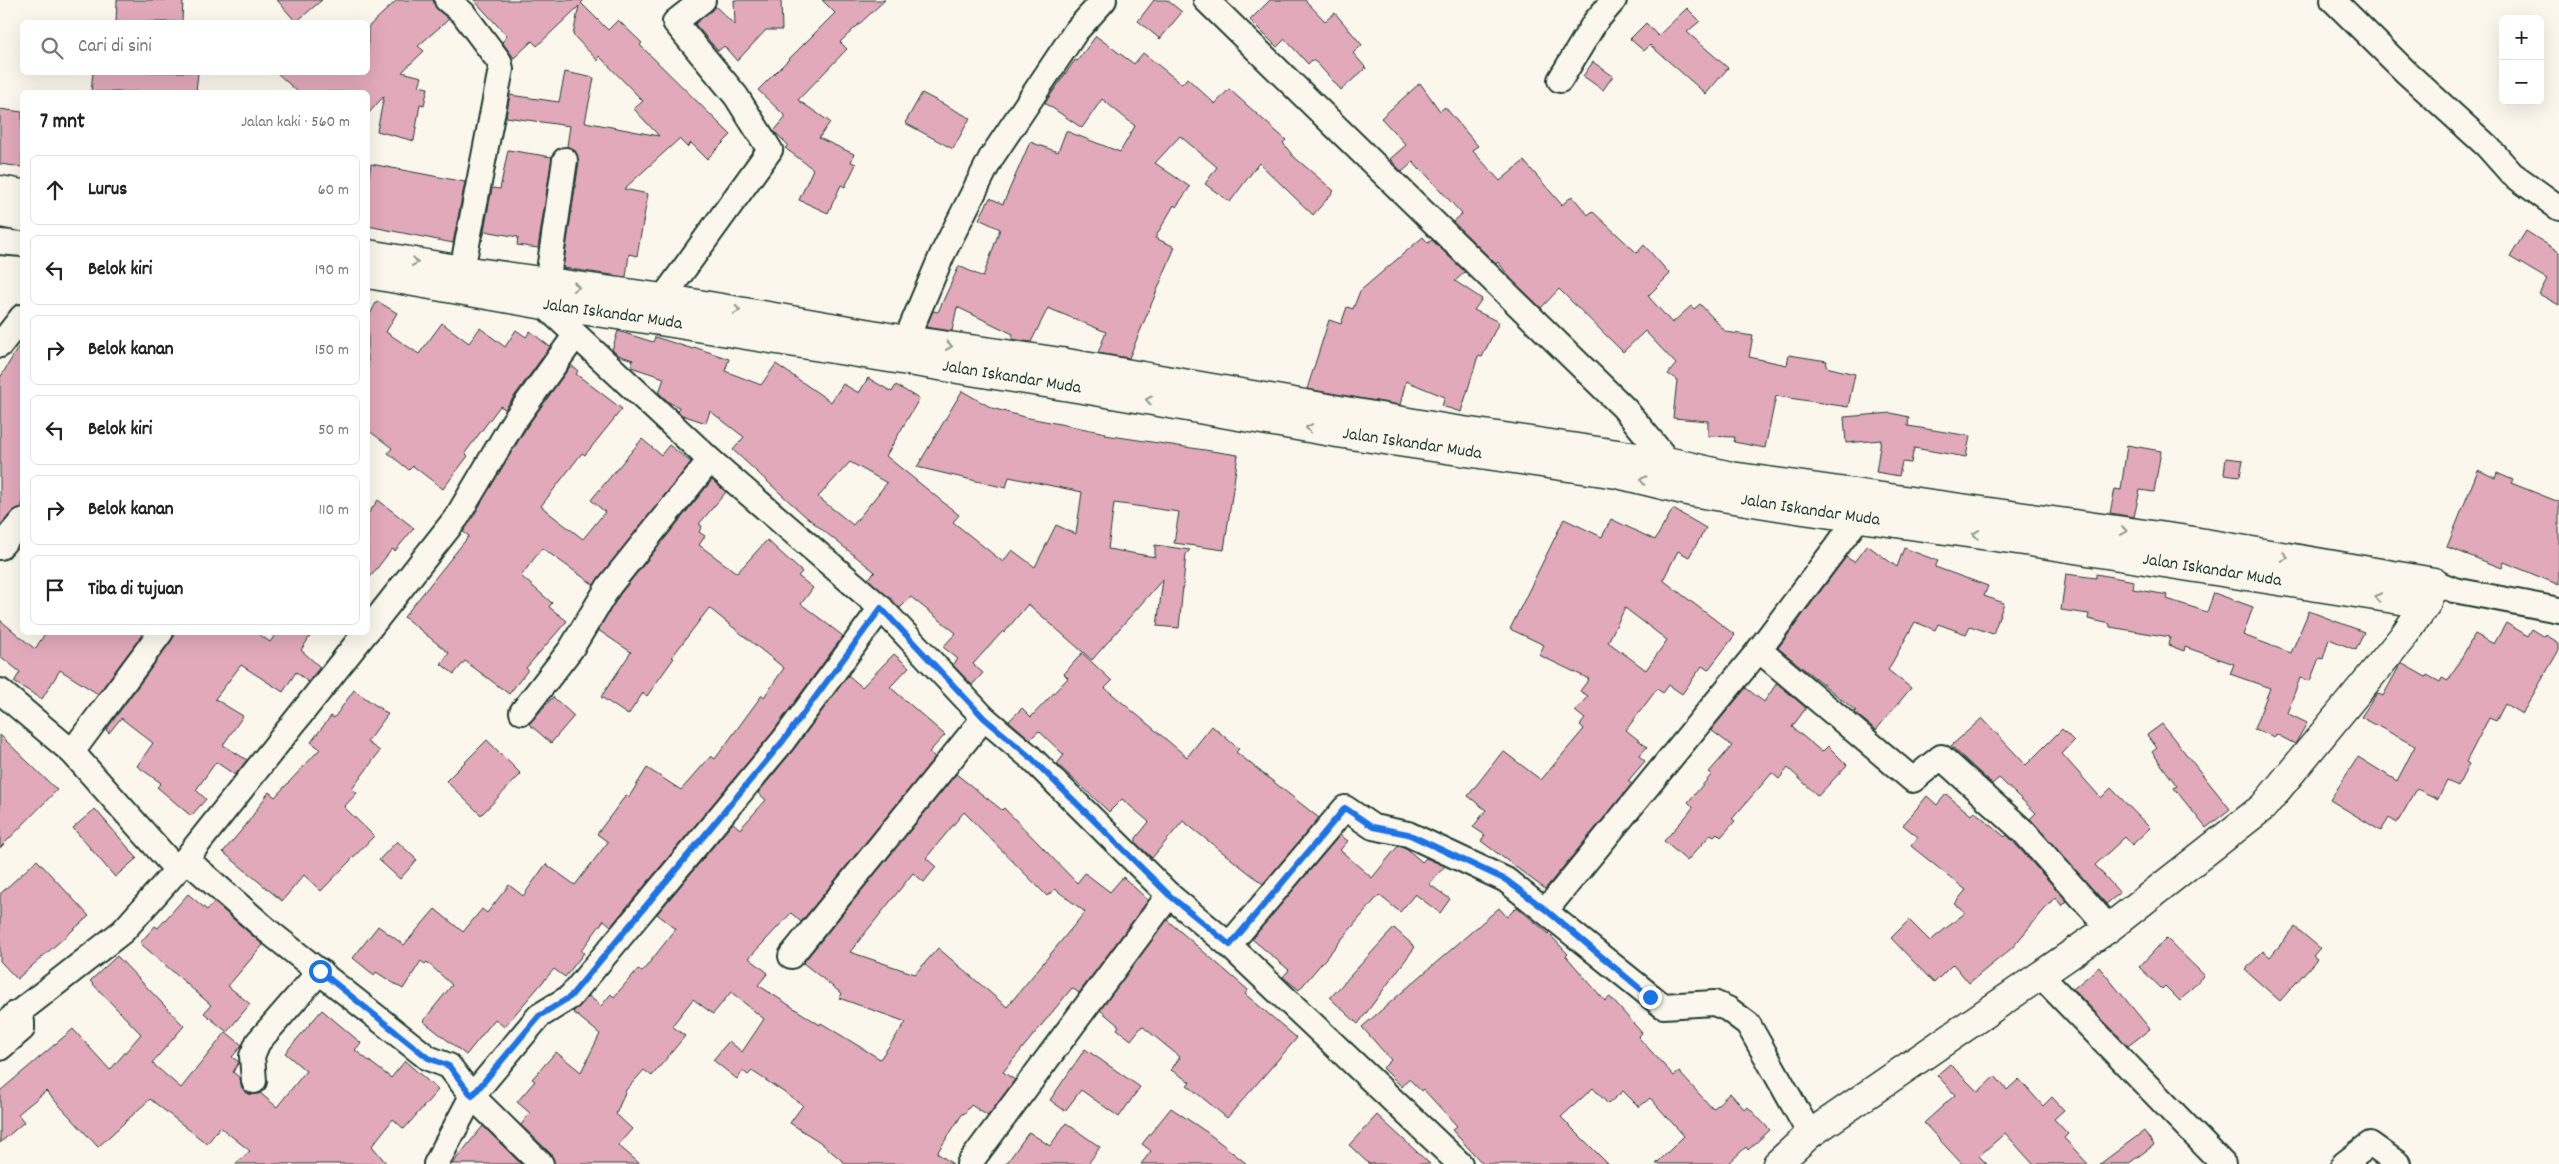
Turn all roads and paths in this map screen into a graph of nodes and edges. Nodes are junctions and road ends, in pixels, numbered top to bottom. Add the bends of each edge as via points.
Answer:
1 (447, 0) edge
2 (703, 0) edge
3 (1104, 0) edge
4 (1206, 0) edge
5 (1614, 0) edge
6 (2333, 0) edge
7 (1560, 80) dead end
8 (564, 160) dead end
9 (0, 190) edge
10 (20, 194) edge
11 (2559, 208) edge
12 (0, 212) edge
13 (20, 217) edge
14 (0, 242) edge
15 (20, 244) edge
16 (370, 254) edge
17 (462, 270) junction
18 (370, 274) edge
19 (546, 294) junction
20 (662, 298) junction
21 (20, 320) edge
22 (575, 336) junction
23 (906, 340) junction
24 (0, 345) edge
25 (710, 460) junction
26 (1671, 462) junction
27 (1691, 492) junction
28 (1859, 517) junction
29 (20, 523) edge
30 (2027, 529) junction
31 (0, 547) edge
32 (2438, 592) junction
33 (881, 608) junction
34 (2559, 610) edge
35 (370, 627) edge
36 (159, 635) edge
37 (364, 635) edge
38 (1760, 650) junction
39 (0, 691) edge
40 (522, 712) dead end
41 (984, 718) junction
42 (72, 752) junction
43 (181, 865) junction
44 (1169, 895) junction
45 (1546, 910) junction
46 (2109, 928) junction
47 (1230, 945) junction
48 (791, 956) dead end
49 (320, 971) junction
50 (2041, 976) junction
51 (7, 1020) edge
52 (0, 1048) edge
53 (254, 1081) dead end
54 (472, 1096) junction
55 (1810, 1134) junction
56 (1781, 1163) edge
57 (436, 1164) edge
58 (542, 1164) edge
59 (969, 1164) edge
60 (1460, 1164) edge
61 (2223, 1164) edge
62 (2344, 1164) edge
63 (2398, 1164) edge

1 - 17 street via 463,13 499,61 501,69
2 - 20 street via 675,22 736,96 770,150
3 - 23 street via 1076,31 991,158 942,255
4 - 26 street via 1624,408
5 - 7 street via 1595,22
6 - 11 street via 2487,146 2512,174
8 - 19 street
9 - 10 highway
12 - 13 highway
14 - 15 street
16 -> 17 highway, Jalan Iskandar Muda
17 - 19 highway, Jalan Iskandar Muda
18 - 19 highway, Jalan Iskandar Muda
19 -> 20 highway, Jalan Iskandar Muda
19 - 22 street
27 -> 19 highway, Jalan Iskandar Muda via 1617,474 1337,433
20 -> 23 highway, Jalan Iskandar Muda
21 - 24 street
22 - 25 street
22 - 35 street via 514,421 457,516
23 -> 26 highway, Jalan Iskandar Muda via 1061,362 1433,426
25 - 33 street
25 - 40 street via 609,586 571,649
26 - 27 street
26 - 30 highway, Jalan Iskandar Muda
27 - 28 highway, Jalan Iskandar Muda
30 -> 28 highway, Jalan Iskandar Muda
28 - 38 street
29 - 31 street
30 - 32 highway, Jalan Iskandar Muda
32 - 34 street, Jalan Iskandar Muda
32 - 46 highway via 2336,722 2263,807
33 - 41 street
33 - 54 street via 783,741 570,997 539,1016
36 - 42 street
37 - 43 street
38 - 45 street
38 - 46 street via 1914,780 1941,757 2023,832
39 - 42 street
41 - 44 street via 1030,757
41 - 48 street
42 - 43 street
43 - 49 street
43 - 51 street via 123,931
44 - 47 street
44 - 59 street
45 - 47 street via 1506,880 1408,834 1373,827 1345,808
45 - 55 street via 1663,1006 1714,1003 1748,1024
46 - 50 highway
47 - 60 street
49 - 53 street via 258,1042 252,1056
49 - 54 street via 428,1058 449,1066
50 - 55 highway
50 - 61 street
51 - 52 street via 22,1022 22,1029
54 - 57 street
54 - 58 street
55 - 56 highway
62 - 63 street via 2370,1144

